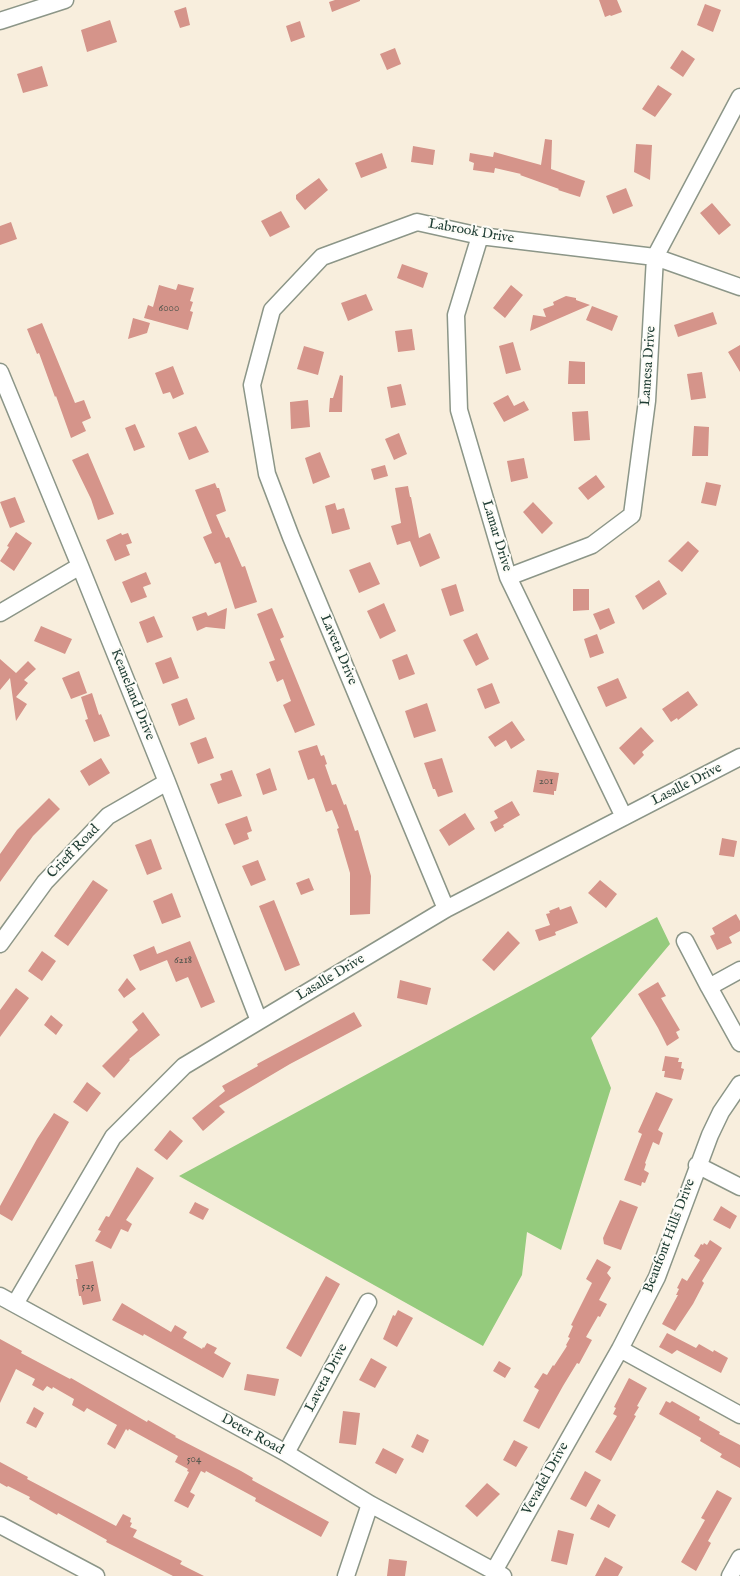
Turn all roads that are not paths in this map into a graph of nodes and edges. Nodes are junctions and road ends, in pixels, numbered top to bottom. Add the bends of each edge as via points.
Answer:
1 (65, 0) edge
2 (47, 3) edge
3 (0, 21) edge
4 (740, 97) edge
5 (480, 236) junction
6 (655, 257) junction
7 (740, 286) edge
8 (0, 372) edge
9 (252, 385) joint
10 (80, 566) junction
11 (508, 577) junction
12 (0, 613) edge
13 (740, 757) edge
14 (167, 782) junction
15 (624, 817) junction
16 (446, 909) junction
17 (685, 941) dead end
18 (0, 944) edge
19 (740, 970) edge
20 (709, 987) junction
21 (259, 1021) junction
22 (740, 1042) edge
23 (740, 1084) edge
24 (697, 1165) junction
25 (740, 1186) edge
26 (0, 1296) edge
27 (368, 1302) dead end
28 (15, 1304) junction
29 (620, 1349) junction
30 (597, 1386) joint
31 (740, 1415) edge
32 (286, 1453) junction
33 (370, 1504) junction
34 (0, 1525) edge
35 (740, 1558) edge
36 (498, 1574) edge
37 (96, 1576) edge
38 (346, 1576) edge
39 (730, 1576) edge

1 - 2 street
2 - 3 street
4 - 6 street, Lamesa Drive
5 - 6 street, Labrook Drive
5 - 9 street, Labrook Drive via 417,222 322,257 272,310
5 - 11 street, Lamar Drive via 456,316 459,410
6 - 7 street, Labrook Drive
6 - 11 street, Lamesa Drive via 647,401 632,515 592,545
8 - 10 street, Keaneland Drive
9 - 16 street, Laveta Drive via 267,474
10 - 12 street
10 - 14 street, Keaneland Drive
11 - 15 street, Lamar Drive
13 - 15 street, Lasalle Drive
14 - 18 street, Crieff Road via 108,816 45,882
14 - 21 street, Keaneland Drive
15 - 16 street, Lasalle Drive
16 - 21 street, Lasalle Drive
17 - 20 street
19 - 20 street
20 - 22 street
21 - 28 street, Lasalle Drive via 184,1066 113,1136
23 - 24 street, Beaufont Hills Drive via 722,1112
24 - 25 street
24 - 29 street, Beaufont Hills Drive via 657,1277
26 - 28 street, Deter Road
27 - 32 street, Laveta Drive
28 - 32 street, Deter Road
29 - 30 street, Beaufont Hills Drive
29 - 31 street
30 - 36 street, Vevadel Drive
32 - 33 street, Deter Road
33 - 36 street, Deter Road
33 - 38 street
34 - 37 street
35 - 39 street

